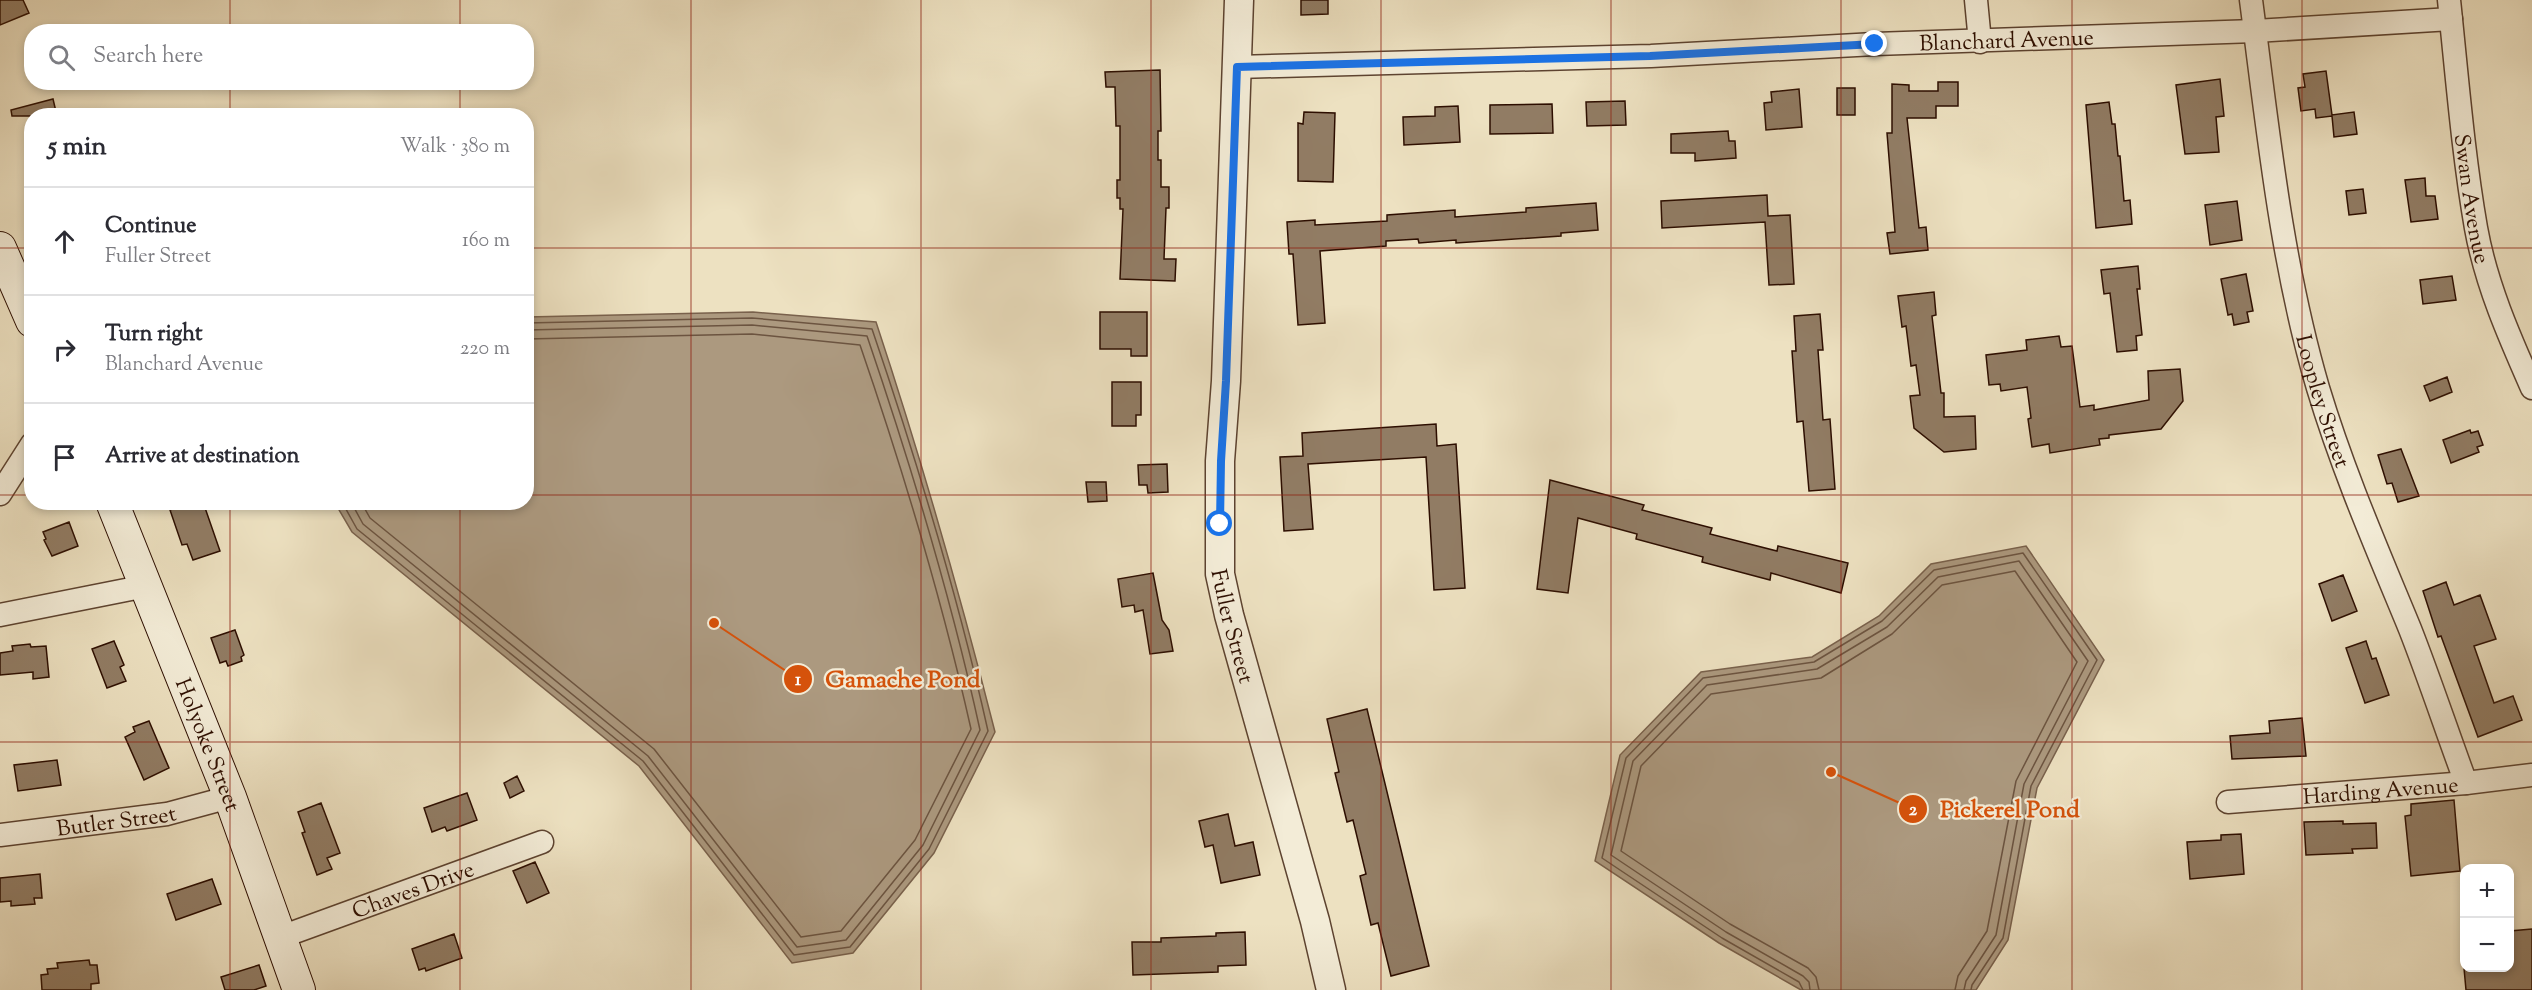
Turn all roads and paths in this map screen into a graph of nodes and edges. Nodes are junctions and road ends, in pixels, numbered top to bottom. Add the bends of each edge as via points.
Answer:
1 (1239, 0) edge
2 (1976, 0) edge
3 (2251, 0) edge
4 (2450, 9) edge
5 (2255, 31) junction
6 (1980, 42) junction
7 (1237, 67) junction
8 (0, 248) edge
9 (24, 303) edge
10 (2532, 388) edge
11 (24, 456) edge
12 (0, 494) edge
13 (115, 510) edge
14 (146, 586) junction
15 (0, 615) edge
16 (2532, 775) edge
17 (2466, 783) junction
18 (230, 797) junction
19 (2228, 802) dead end
20 (0, 835) edge
21 (542, 842) dead end
22 (281, 937) junction
23 (299, 990) edge
24 (1331, 990) edge

1 - 7 street, Fuller Street
2 - 6 street
3 - 5 street, Loopley Street
4 - 5 street, Blanchard Avenue
4 - 10 street, Swan Avenue via 2476,229 2507,331
5 - 6 street, Blanchard Avenue
5 - 17 street, Loopley Street via 2297,307 2318,386 2340,459 2411,632
6 - 7 street, Blanchard Avenue
7 - 24 street, Fuller Street via 1221,461 1221,574
8 - 9 main road
11 - 12 street
13 - 14 main road, Holyoke Street
14 - 15 street
14 - 18 main road, Holyoke Street
16 - 17 street, Harding Avenue
17 - 19 street, Harding Avenue
18 - 20 street, Butler Street via 167,814
18 - 22 main road, Holyoke Street
21 - 22 street, Chaves Drive
22 - 23 main road, Holyoke Street

